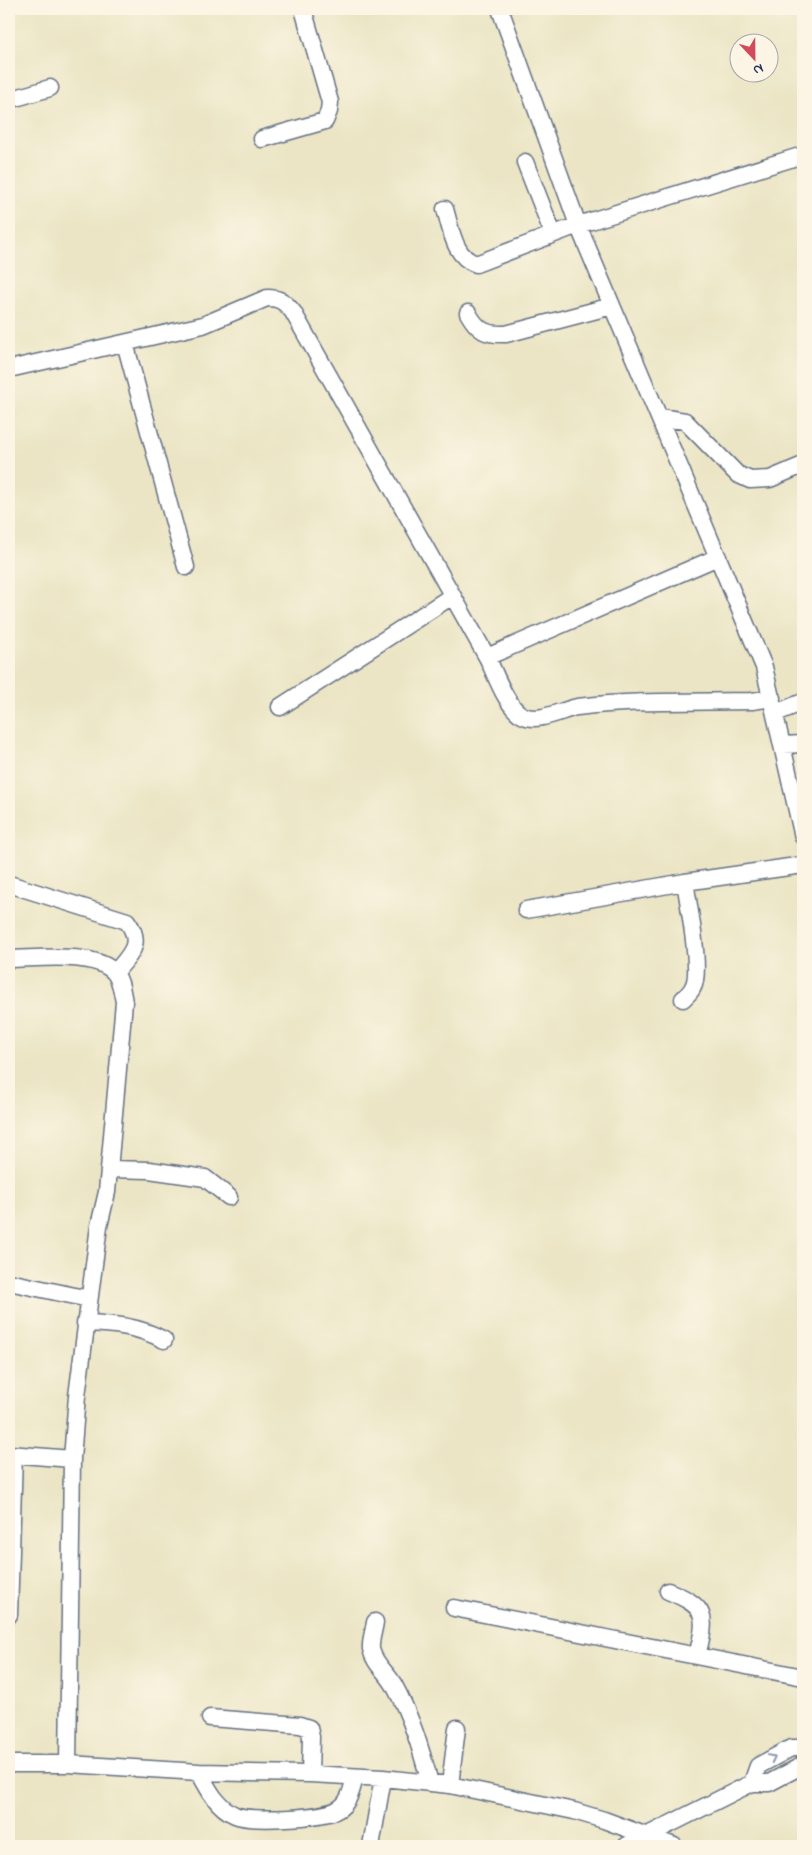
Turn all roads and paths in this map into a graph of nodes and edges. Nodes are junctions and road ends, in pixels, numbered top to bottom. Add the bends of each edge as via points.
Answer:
1 (302, 9) edge
2 (500, 9) edge
3 (50, 88) dead end
4 (9, 100) edge
5 (262, 139) dead end
6 (803, 155) edge
7 (525, 162) dead end
8 (445, 209) dead end
9 (578, 224) junction
10 (553, 234) junction
11 (612, 306) junction
12 (468, 313) dead end
13 (125, 342) junction
14 (9, 369) edge
15 (660, 417) junction
16 (803, 465) edge
17 (718, 556) junction
18 (186, 567) dead end
19 (452, 596) junction
20 (487, 657) junction
21 (803, 702) edge
22 (774, 705) junction
23 (280, 707) dead end
24 (803, 744) edge
25 (783, 745) junction
26 (803, 837) edge
27 (803, 865) edge
28 (685, 882) junction
29 (9, 884) edge
30 (526, 910) dead end
31 (9, 959) edge
32 (115, 973) junction
33 (682, 999) dead end
34 (109, 1169) junction
35 (229, 1196) dead end
36 (9, 1286) edge
37 (89, 1299) junction
38 (85, 1323) junction
39 (164, 1340) dead end
40 (11, 1455) edge
41 (72, 1459) junction
42 (668, 1591) dead end
43 (454, 1608) dead end
44 (9, 1615) edge
45 (375, 1622) dead end
46 (698, 1656) junction
47 (803, 1676) edge
48 (210, 1718) dead end
49 (457, 1728) dead end
50 (797, 1748) edge
51 (9, 1764) edge
52 (68, 1764) junction
53 (803, 1766) edge
54 (198, 1772) junction
55 (310, 1774) junction
56 (355, 1777) junction
57 (383, 1778) junction
58 (430, 1783) junction
59 (752, 1783) junction
60 (450, 1785) junction
61 (648, 1837) junction
62 (371, 1846) edge
63 (626, 1846) edge
64 (674, 1846) edge

1 - 5 street via 330,102 329,111 325,121
2 - 9 street
3 - 4 street
6 - 9 street
7 - 10 street
8 - 10 street via 462,256 476,264
9 - 10 street
9 - 11 street
11 - 12 street via 506,334 489,334 476,327
11 - 15 street
13 - 14 street
13 - 18 street
13 - 19 street via 203,325 268,298 285,302
15 - 16 street via 685,421 737,474 750,480 770,479
15 - 17 street
17 - 20 street
17 - 22 street via 764,667
19 - 20 street
19 - 23 street
20 - 22 street via 510,704 528,718 570,708 614,703 752,701
21 - 22 street
22 - 25 street
24 - 25 street
25 - 26 street
27 - 28 street
28 - 30 street
28 - 33 street via 695,971 694,987
29 - 32 street via 127,921 137,940
31 - 32 street via 87,959
32 - 34 street via 124,1002
34 - 35 street via 149,1170 205,1178
34 - 37 street
36 - 37 street
37 - 38 street
38 - 39 street via 124,1324
38 - 41 street
40 - 41 street
40 - 44 street
41 - 52 street
42 - 46 street via 692,1601 701,1613 705,1624
43 - 46 street
45 - 58 street via 373,1654 393,1682 407,1711
46 - 47 street
48 - 55 street via 300,1724 309,1728
49 - 60 street
50 - 53 street
59 -> 50 street via 758,1766
51 - 52 street
52 - 54 street
53 - 59 street via 769,1783
54 - 55 street
54 - 56 street via 221,1807 237,1816 282,1818 318,1816 338,1810 349,1798
55 - 56 street
56 - 57 street
57 - 58 street
57 - 62 street
58 - 60 street
59 - 61 street
60 - 61 street via 574,1811
61 - 63 street
61 - 64 street

